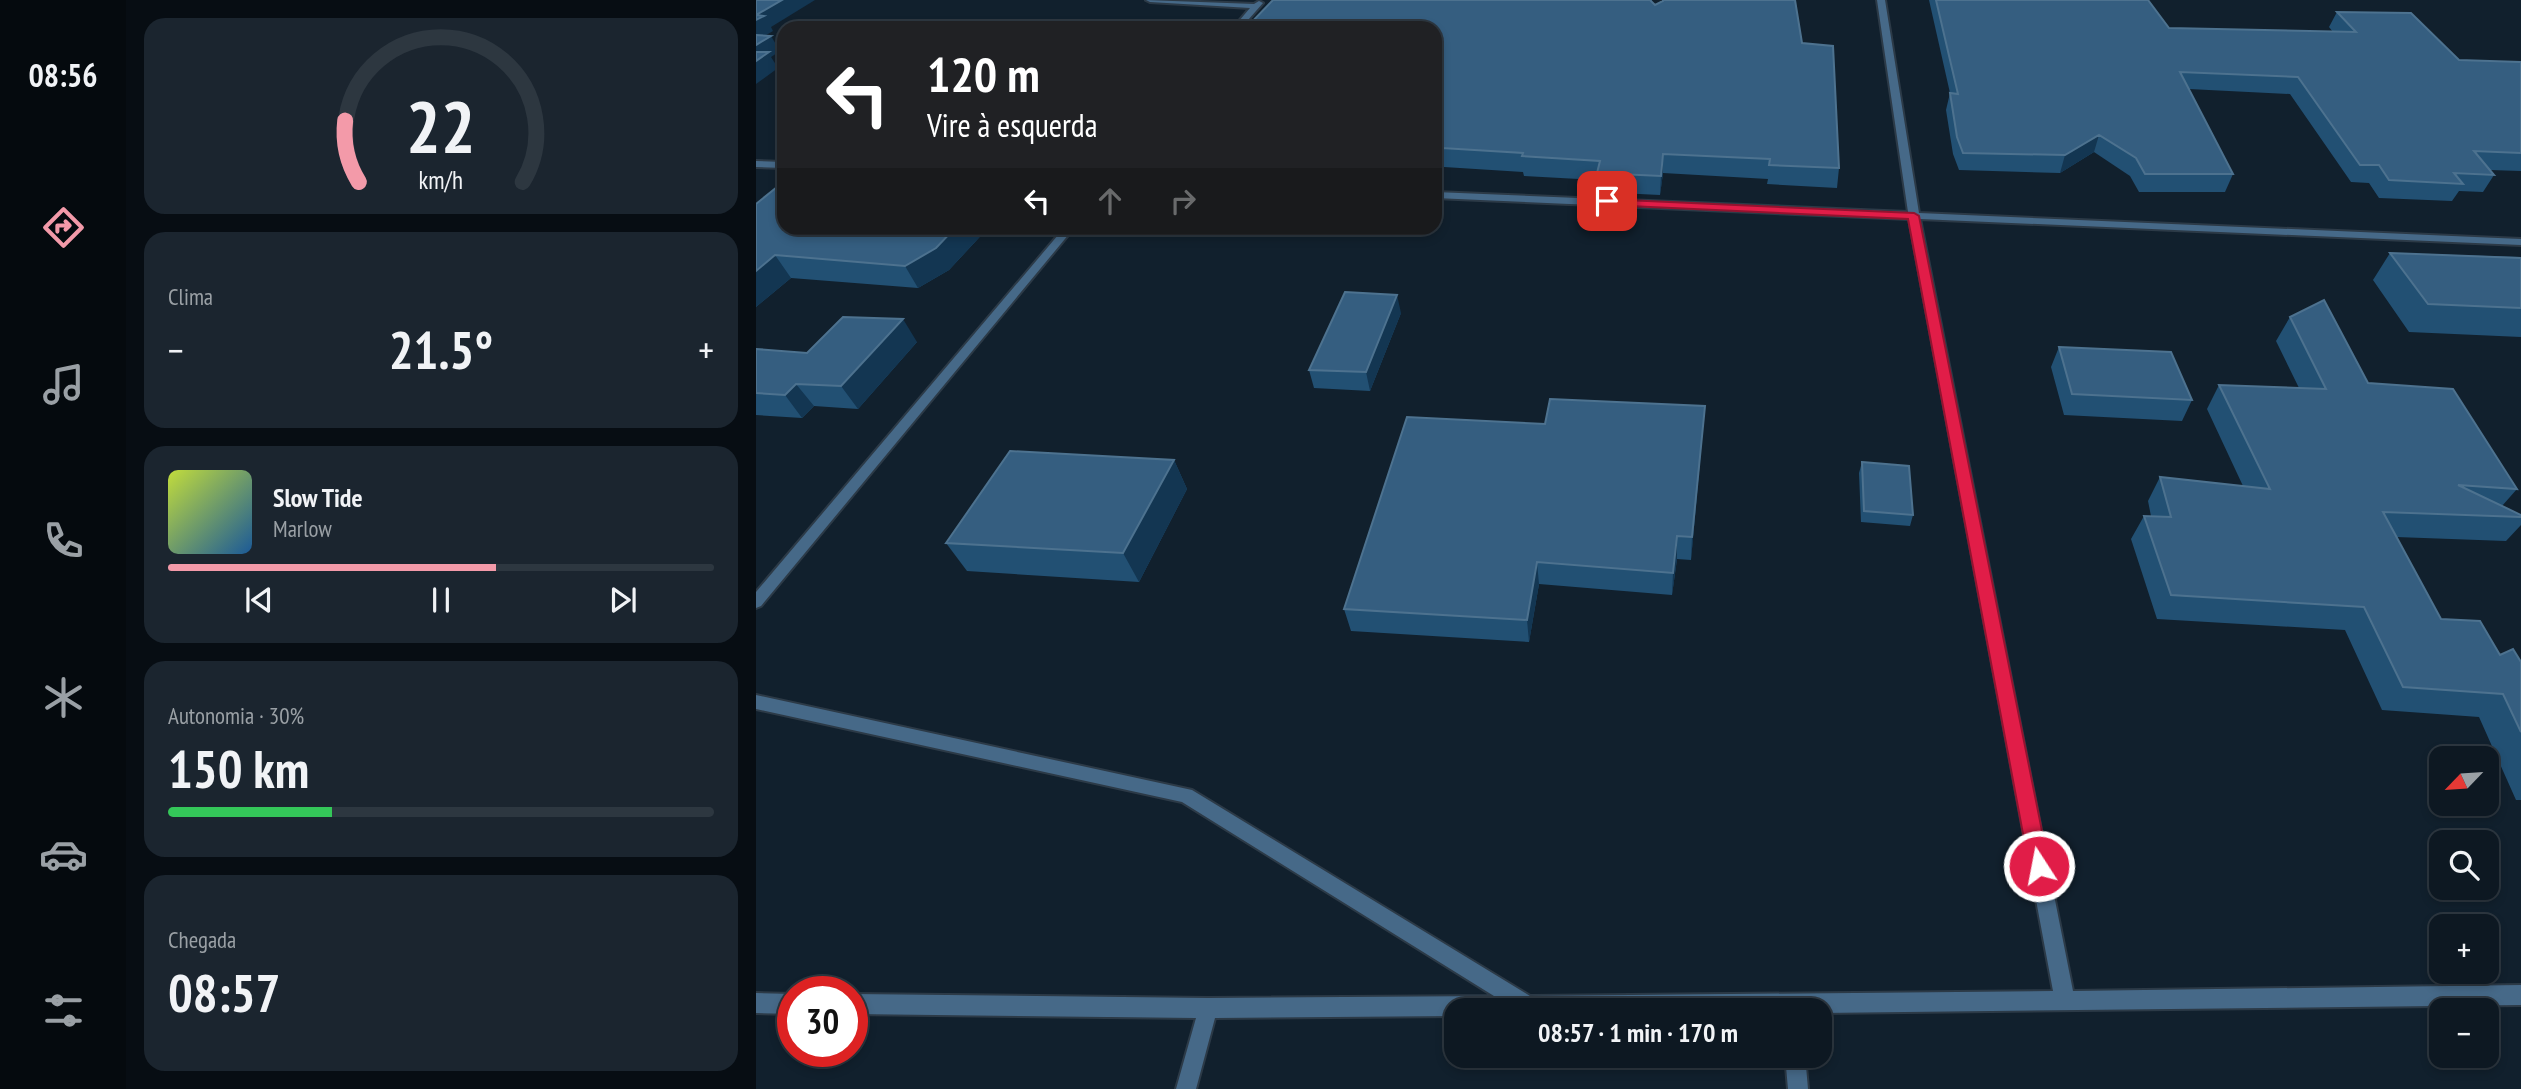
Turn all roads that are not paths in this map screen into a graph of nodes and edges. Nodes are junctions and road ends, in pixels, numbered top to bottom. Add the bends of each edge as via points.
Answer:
1 (1150, 0) edge
2 (1881, 0) edge
3 (1258, 3) edge
4 (1243, 21) edge
5 (756, 164) edge
6 (777, 165) edge
7 (1442, 195) edge
8 (1914, 216) junction
9 (1063, 235) edge
10 (2521, 242) edge
11 (756, 603) edge
12 (756, 702) edge
13 (2521, 995) edge
14 (1515, 998) edge
15 (2065, 1002) junction
16 (756, 1003) edge
17 (777, 1004) edge
18 (868, 1004) edge
19 (1832, 1006) edge
20 (1444, 1007) edge
21 (1208, 1008) junction
22 (1796, 1068) edge
23 (1186, 1089) edge
24 (1798, 1089) edge

1 - 3 street
2 - 8 street
3 - 4 street
5 - 6 street
7 - 8 street
8 - 10 street
8 - 15 street
9 - 11 street
12 - 14 street via 1186,795
13 - 15 street
15 - 19 street
16 - 17 street
18 - 21 street
20 - 21 street
21 - 23 street
22 - 24 street

